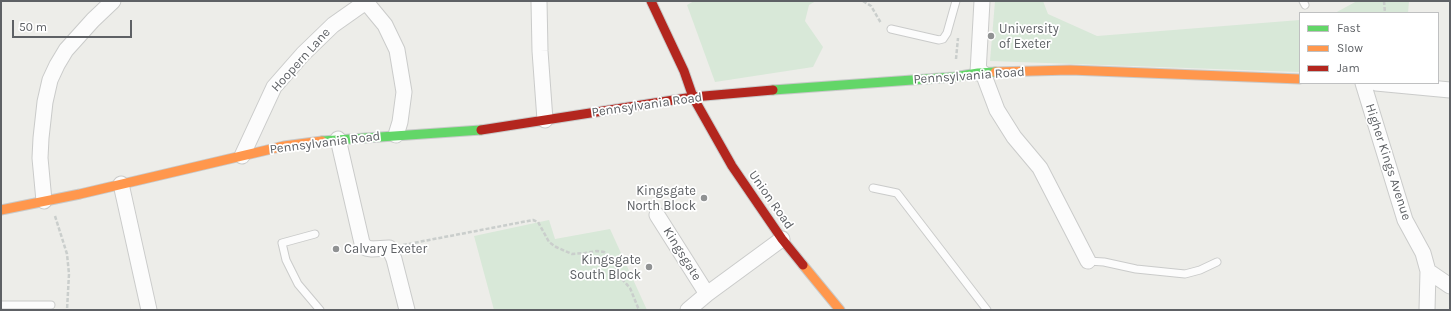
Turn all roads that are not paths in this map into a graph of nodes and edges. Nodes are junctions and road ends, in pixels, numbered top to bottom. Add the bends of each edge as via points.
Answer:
1 (113, 1) edge
2 (366, 1) edge
3 (539, 1) edge
4 (651, 1) edge
5 (956, 1) edge
6 (982, 1) edge
7 (891, 29) road end
8 (981, 73) junction
9 (1299, 79) edge
10 (1363, 84) edge
11 (1387, 84) edge
12 (1450, 90) edge
13 (693, 98) junction
14 (545, 120) junction
15 (396, 135) junction
16 (338, 139) junction
17 (242, 156) junction
18 (121, 184) junction
19 (873, 188) dead end
20 (47, 200) junction
21 (1, 210) edge
22 (657, 215) dead end
23 (315, 234) dead end
24 (782, 239) junction
25 (1088, 261) joint
26 (1217, 262) dead end
27 (1428, 271) junction
28 (1450, 286) edge
29 (707, 294) junction
30 (1, 304) edge
31 (51, 305) dead end
32 (149, 310) edge
33 (320, 310) edge
34 (407, 310) edge
35 (688, 310) edge
36 (840, 310) edge
37 (987, 310) edge
38 (1427, 310) edge

1 - 20 street via 66,50 50,80 44,102 40,158
2 - 15 street via 385,25 397,50 404,92
2 - 17 street, Hoopern Lane via 333,25 274,87
3 - 14 street
4 - 13 street, Union Road via 684,72
5 - 7 lane via 947,33 939,40
6 - 8 street
8 - 9 street, Pennsylvania Road via 1070,70
8 - 13 street, Pennsylvania Road
8 - 25 street via 997,110 1014,137 1040,168
10 - 27 street, Higher Kings Avenue via 1405,220 1423,253
11 - 12 street
13 - 14 street, Pennsylvania Road
13 - 24 street, Union Road via 732,166
14 - 15 street, Pennsylvania Road via 476,131
15 - 16 street, Pennsylvania Road
16 - 17 street, Pennsylvania Road via 279,147
16 - 34 street via 362,243 366,248 389,248
17 - 18 street, Pennsylvania Road
18 - 20 street, Pennsylvania Road
18 - 32 street
19 - 37 lane via 897,193
20 - 21 street, Pennsylvania Road
22 - 29 street, Kingsgate
23 - 33 lane via 282,243 286,260 298,284
24 - 29 street
24 - 36 street, Union Road
25 - 26 lane via 1185,274
27 - 28 street
27 - 38 street, Higher Kings Avenue
29 - 35 street
30 - 31 lane

